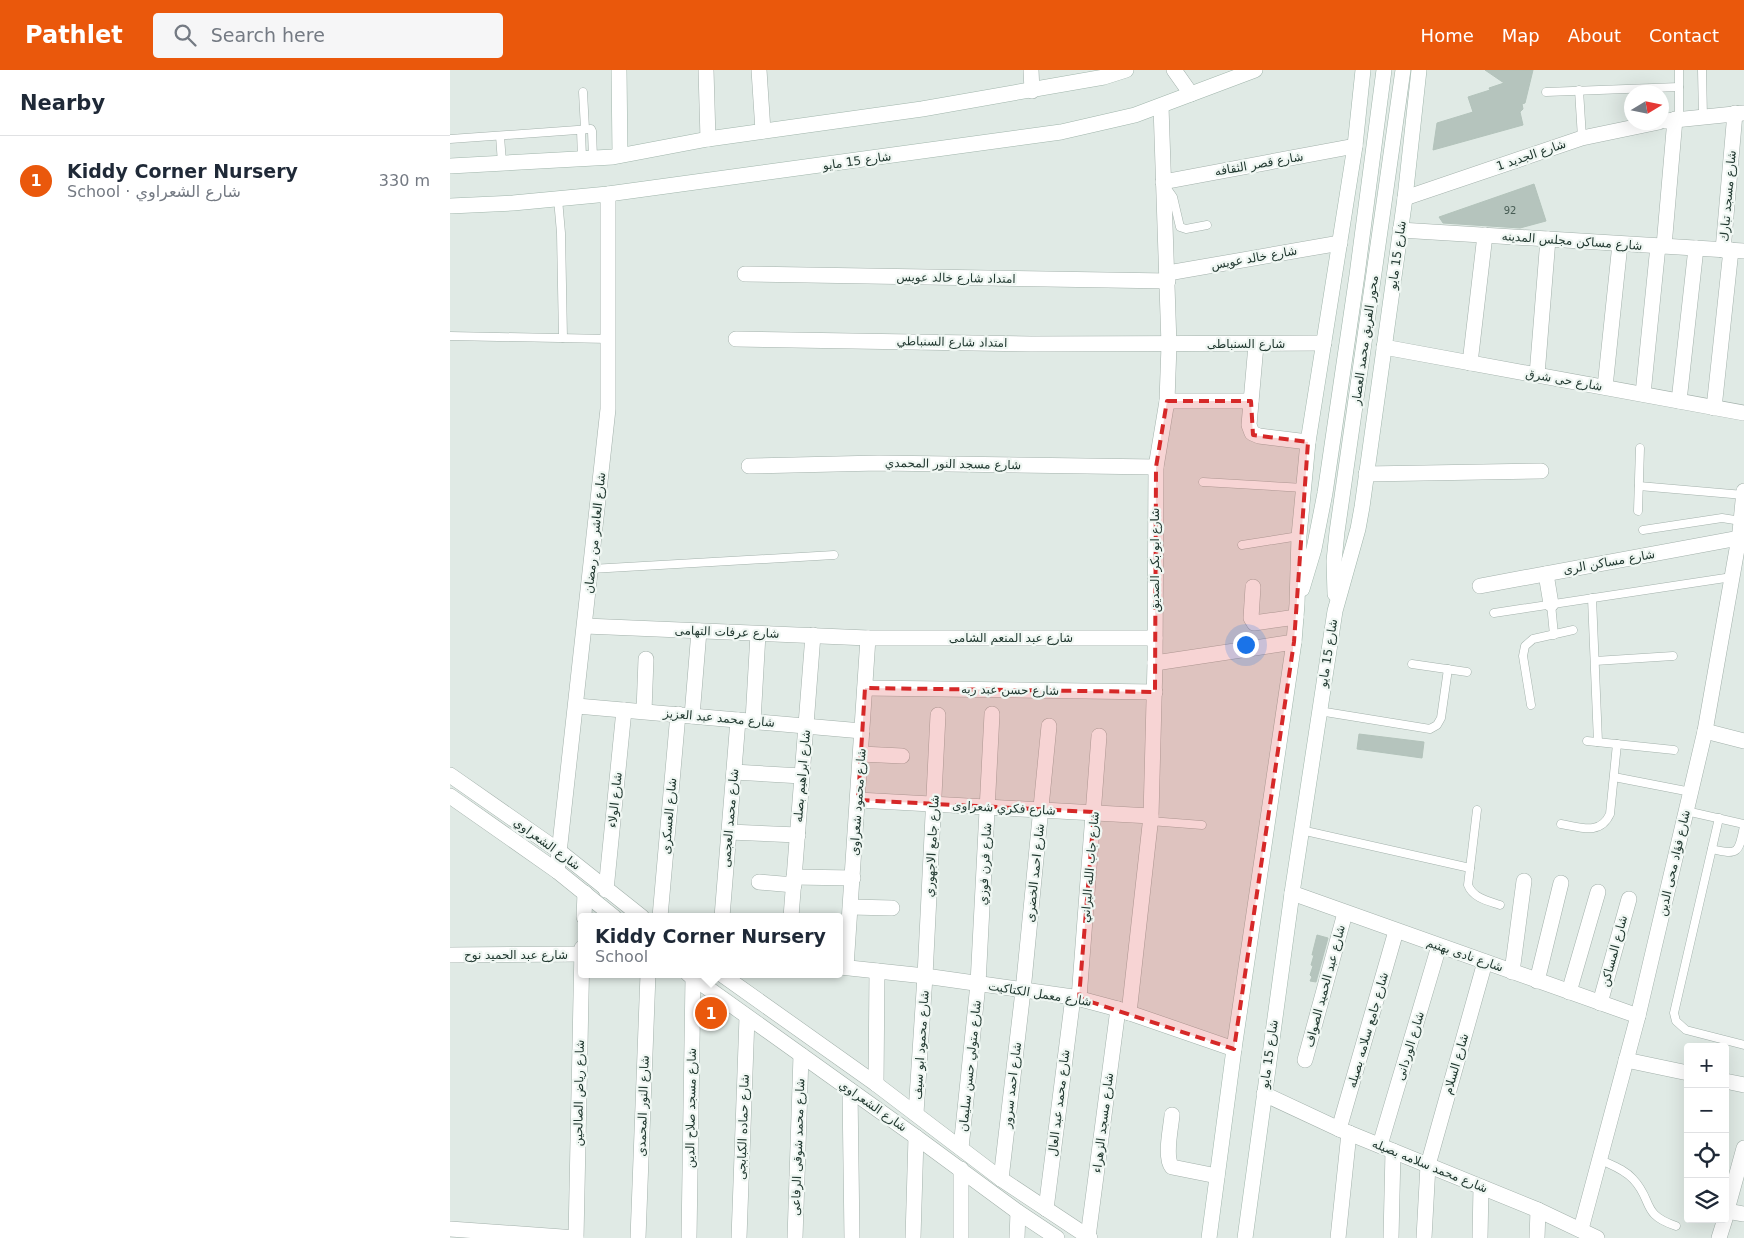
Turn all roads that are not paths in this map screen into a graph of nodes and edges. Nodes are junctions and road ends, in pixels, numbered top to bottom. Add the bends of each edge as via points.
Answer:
1 (619, 70) edge
2 (706, 70) edge
3 (760, 70) edge
4 (1031, 70) edge
5 (1126, 70) edge
6 (1174, 70) edge
7 (1237, 70) edge
8 (1255, 70) edge
9 (1363, 70) edge
10 (1384, 70) edge
11 (1402, 70) edge
12 (1419, 70) edge
13 (1679, 70) edge
14 (1702, 70) edge
15 (1679, 87) junction
16 (1579, 90) junction
17 (1032, 91) junction
18 (583, 92) dead end
19 (1546, 92) dead end
20 (1191, 94) junction
21 (1161, 106) junction
22 (1739, 113) edge
23 (1703, 117) junction
24 (1669, 118) edge
25 (1669, 121) edge
26 (583, 130) junction
27 (1624, 130) edge
28 (1667, 130) edge
29 (762, 131) junction
30 (500, 136) junction
31 (1582, 138) junction
32 (450, 139) edge
33 (708, 139) junction
34 (1355, 146) junction
35 (620, 155) junction
36 (588, 158) junction
37 (502, 163) junction
38 (450, 166) edge
39 (1163, 182) junction
40 (608, 194) junction
41 (1405, 198) junction
42 (558, 199) junction
43 (450, 206) edge
44 (1207, 225) dead end
45 (1400, 230) junction
46 (1485, 235) junction
47 (1548, 239) junction
48 (1340, 243) junction
49 (1620, 244) junction
50 (1661, 246) junction
51 (1696, 248) junction
52 (1733, 250) edge
53 (745, 274) dead end
54 (1168, 277) junction
55 (450, 336) edge
56 (564, 338) junction
57 (736, 338) dead end
58 (609, 339) junction
59 (1324, 343) junction
60 (1169, 345) junction
61 (1256, 345) junction
62 (1384, 347) junction
63 (1470, 363) junction
64 (1537, 375) junction
65 (1605, 388) junction
66 (1643, 394) junction
67 (1166, 401) junction
68 (1251, 401) junction
69 (1679, 401) junction
70 (1714, 408) junction
71 (1744, 413) edge
72 (1308, 442) junction
73 (1640, 448) dead end
74 (749, 466) dead end
75 (1156, 467) junction
76 (1541, 472) dead end
77 (1366, 474) junction
78 (1203, 482) dead end
79 (1639, 486) junction
80 (1304, 488) junction
81 (1744, 491) edge
82 (1744, 495) edge
83 (1638, 511) dead end
84 (1643, 530) dead end
85 (1741, 531) edge
86 (1299, 536) junction
87 (1242, 545) dead end
88 (834, 555) dead end
89 (1740, 557) edge
90 (591, 569) junction
91 (1546, 574) junction
92 (1732, 577) junction
93 (1480, 586) dead end
94 (1253, 587) dead end
95 (1592, 598) junction
96 (1551, 604) junction
97 (1297, 611) junction
98 (1335, 611) junction
99 (1494, 613) dead end
100 (585, 626) junction
101 (1573, 630) dead end
102 (699, 631) junction
103 (758, 634) junction
104 (1554, 634) junction
105 (814, 635) junction
106 (868, 638) junction
107 (1155, 638) junction
108 (1294, 642) junction
109 (1673, 656) dead end
110 (646, 659) dead end
111 (1595, 661) junction
112 (1155, 663) junction
113 (1412, 664) dead end
114 (1448, 669) junction
115 (1467, 672) dead end
116 (865, 688) junction
117 (1155, 692) junction
118 (1531, 705) dead end
119 (577, 706) junction
120 (624, 710) junction
121 (1319, 711) junction
122 (644, 712) junction
123 (992, 714) dead end
124 (685, 715) junction
125 (938, 715) dead end
126 (746, 720) junction
127 (806, 726) junction
128 (1049, 726) dead end
129 (862, 731) junction
130 (1705, 731) junction
131 (1099, 736) dead end
132 (1587, 741) dead end
133 (1744, 741) edge
134 (1598, 742) junction
135 (1617, 744) junction
136 (1674, 750) dead end
137 (861, 754) junction
138 (902, 756) dead end
139 (734, 772) junction
140 (450, 775) edge
141 (802, 776) junction
142 (1614, 777) junction
143 (1691, 792) junction
144 (450, 796) edge
145 (858, 800) junction
146 (934, 804) junction
147 (988, 807) junction
148 (1041, 810) junction
149 (1477, 810) dead end
150 (1686, 811) junction
151 (1094, 812) junction
152 (1719, 818) junction
153 (1150, 819) junction
154 (1561, 824) dead end
155 (1202, 825) dead end
156 (1744, 825) edge
157 (1301, 830) junction
158 (729, 832) junction
159 (798, 835) junction
160 (1712, 849) junction
161 (559, 852) junction
162 (1470, 868) junction
163 (557, 871) junction
164 (852, 878) junction
165 (794, 881) junction
166 (1524, 881) dead end
167 (759, 882) dead end
168 (1561, 883) dead end
169 (606, 890) junction
170 (1598, 892) dead end
171 (585, 893) junction
172 (1292, 893) junction
173 (1629, 899) dead end
174 (1500, 905) dead end
175 (851, 907) junction
176 (892, 908) dead end
177 (584, 913) edge
178 (609, 913) edge
179 (637, 913) edge
180 (660, 913) edge
181 (722, 913) edge
182 (791, 913) edge
183 (1345, 913) junction
184 (1396, 931) junction
185 (1440, 946) junction
186 (578, 954) edge
187 (450, 955) edge
188 (1485, 962) junction
189 (843, 967) edge
190 (877, 971) junction
191 (1512, 972) junction
192 (926, 976) junction
193 (581, 978) edge
194 (648, 978) edge
195 (691, 978) edge
196 (694, 978) edge
197 (728, 978) edge
198 (1537, 981) junction
199 (978, 984) junction
200 (1023, 991) junction
201 (1569, 992) junction
202 (1076, 998) junction
203 (1600, 1003) junction
204 (1123, 1011) junction
205 (1638, 1016) junction
206 (747, 1017) junction
207 (1744, 1045) edge
208 (1234, 1049) junction
209 (801, 1056) junction
210 (1305, 1060) dead end
211 (1626, 1060) junction
212 (1684, 1072) edge
213 (1729, 1082) edge
214 (876, 1084) junction
215 (1744, 1085) edge
216 (850, 1090) junction
217 (1264, 1094) junction
218 (916, 1113) junction
219 (1172, 1115) dead end
220 (1344, 1131) junction
221 (916, 1136) junction
222 (961, 1148) junction
223 (1387, 1148) junction
224 (1743, 1155) edge
225 (1599, 1159) junction
226 (1428, 1165) junction
227 (961, 1169) junction
228 (1217, 1176) junction
229 (1001, 1179) junction
230 (1481, 1187) junction
231 (1729, 1205) edge
232 (1046, 1209) junction
233 (1538, 1210) junction
234 (1018, 1212) junction
235 (1744, 1214) edge
236 (1729, 1216) edge
237 (1724, 1223) edge
238 (1676, 1226) dead end
239 (450, 1229) edge
240 (1590, 1235) edge
241 (576, 1238) edge
242 (638, 1238) edge
243 (689, 1238) edge
244 (739, 1238) edge
245 (796, 1238) edge
246 (852, 1238) edge
247 (913, 1238) edge
248 (961, 1238) edge
249 (1018, 1238) edge
250 (1057, 1238) edge
251 (1089, 1238) edge
252 (1209, 1238) edge
253 (1245, 1238) edge
254 (1338, 1238) edge
255 (1391, 1238) edge
256 (1424, 1238) edge
257 (1480, 1238) edge
258 (1537, 1238) edge
259 (1720, 1238) edge

1 - 35 street
2 - 33 street
3 - 29 street
4 - 17 street
5 - 17 street
6 - 20 street
7 - 20 street
8 - 20 street, شارع 15 مايو
9 - 34 street
10 - 97 street, محور الفريق محمد العصار via 1325,493
11 - 98 street, محور الفريق محمد العصار via 1334,561
12 - 41 street, شارع 15 مايو
13 - 15 lane
14 - 23 lane
15 - 16 lane
15 - 24 lane
16 - 19 lane
16 - 31 lane
17 - 29 street
18 - 26 lane
20 - 21 street, شارع 15 مايو
21 - 39 street, شارع ابو بكر الصديق
21 - 40 street, شارع 15 مايو via 1135,115 1024,138
22 - 23 street, شارع الجديد 1
22 - 52 street, شارع مسجد تبارك
23 - 25 street, شارع الجديد 1
26 - 30 lane
26 - 36 lane
26 - 36 lane via 592,131
27 - 31 street, شارع الجديد 1
28 - 50 street
29 - 33 street
30 - 32 lane
30 - 37 lane
31 - 41 street, شارع الجديد 1
33 - 35 street
34 - 39 street, شارع قصر الثقافه
34 - 48 street
35 - 36 street
36 - 37 street
37 - 38 street
39 - 44 lane via 1173,198 1180,227
39 - 54 street, شارع ابو بكر الصديق
40 - 42 street, شارع 15 مايو
40 - 58 street, شارع العاشر من رمضان
41 - 45 street, شارع 15 مايو
42 - 43 street, شارع 15 مايو
42 - 56 lane
45 - 46 street, شارع مساكن مجلس المدينه
45 - 62 street, شارع 15 مايو
46 - 47 street, شارع مساكن مجلس المدينه
46 - 63 street
47 - 49 street, شارع مساكن مجلس المدينه
47 - 64 street
48 - 54 street, شارع خالد عويس
48 - 59 street
49 - 50 street, شارع مساكن مجلس المدينه
49 - 65 street
50 - 51 street, شارع مساكن مجلس المدينه
50 - 66 street
51 - 52 street, شارع مساكن مجلس المدينه
51 - 69 street
52 - 70 street, شارع مسجد تبارك
53 - 54 street, امتداد شارع خالد عويس
54 - 60 street, شارع ابو بكر الصديق
55 - 56 lane
56 - 58 lane
57 - 60 street, امتداد شارع السنباطي
58 - 90 street, شارع العاشر من رمضان via 608,409
59 - 61 street, شارع السنباطى
59 - 72 street
60 - 61 street, شارع السنباطى
60 - 67 street, شارع ابو بكر الصديق
61 - 68 street
62 - 63 street, شارع حى شرق
62 - 77 street, شارع 15 مايو
63 - 64 street, شارع حى شرق
64 - 65 street, شارع حى شرق
65 - 66 street, شارع حى شرق
66 - 69 street, شارع حى شرق
67 - 68 street
67 - 75 street, شارع ابو بكر الصديق
68 - 72 street via 1249,425 1252,433
69 - 70 street, شارع حى شرق
70 - 71 street, شارع حى شرق
72 - 80 street
73 - 79 lane
74 - 75 street, شارع مسجد النور المحمدي via 879,463
75 - 107 street, شارع ابو بكر الصديق
76 - 77 street
77 - 98 street, شارع 15 مايو via 1358,529
78 - 80 lane
79 - 82 lane
79 - 83 lane
80 - 86 street
81 - 82 street, شارع فؤاد محى الدين
82 - 85 street, شارع فؤاد محى الدين
84 - 85 lane via 1722,518
85 - 89 street, شارع فؤاد محى الدين
85 - 91 street, شارع مساكن الرى
86 - 87 lane
86 - 97 street
88 - 90 lane
89 - 92 street, شارع فؤاد محى الدين
90 - 100 street, شارع العاشر من رمضان
91 - 93 street, شارع مساكن الرى
91 - 96 street
92 - 95 lane
92 - 130 street, شارع فؤاد محى الدين
94 - 97 street via 1251,618 1254,623
95 - 96 lane
95 - 111 lane
96 - 99 lane
96 - 104 lane
97 - 108 street
98 - 121 street, شارع 15 مايو
100 - 102 street, شارع عرفات التهامى
100 - 119 street, شارع العاشر من رمضان
101 - 104 lane
102 - 103 street, شارع عرفات التهامى
102 - 124 street, شارع العسكرى
103 - 105 street, شارع عرفات التهامى
103 - 126 street, شارع محمد العجمى
104 - 118 lane via 1533,639 1524,649
105 - 106 street, شارع عرفات التهامى
105 - 127 street, شارع ابراهيم بصله
106 - 107 street, شارع عبد المنعم الشامى
106 - 116 street, شارع محمود شعراوى
107 - 112 street, شارع ابو بكر الصديق
108 - 112 street
108 - 208 street
109 - 111 lane
110 - 122 street
111 - 134 lane
112 - 117 street, شارع ابو بكر الصديق
113 - 114 lane
114 - 115 lane
114 - 121 lane via 1441,718 1430,729
116 - 117 street, شارع حسن عبد ربه
116 - 129 street, شارع محمود شعراوى
117 - 153 street, شارع ابو بكر الصديق
119 - 120 street, شارع محمد عبد العزيز
119 - 161 street, شارع العاشر من رمضان
120 - 122 street, شارع محمد عبد العزيز
120 - 169 street, شارع الولاء
121 - 157 street, شارع 15 مايو
122 - 124 street, شارع محمد عبد العزيز
123 - 147 street, شارع فرن فوزي
124 - 126 street, شارع محمد عبد العزيز
124 - 180 street, شارع العسكرى
125 - 146 street, شارع جامع الاجهوري
126 - 127 street, شارع محمد عبد العزيز
126 - 139 street, شارع محمد العجمى
127 - 129 street, شارع محمد عبد العزيز
127 - 141 street, شارع ابراهيم بصله
128 - 148 street, شارع احمد الخضرى
129 - 137 street, شارع محمود شعراوى
130 - 133 street
130 - 143 street, شارع فؤاد محى الدين
131 - 151 street, شارع جاب الله البراني
132 - 134 lane
134 - 135 lane
135 - 136 lane
135 - 142 lane
137 - 138 street
137 - 145 street, شارع محمود شعراوى
139 - 141 street
139 - 158 street, شارع محمد العجمى
140 - 161 street, شارع الشعراوي
141 - 159 street, شارع ابراهيم بصله
142 - 143 lane
142 - 154 lane via 1610,814 1604,824 1594,829
143 - 150 street, شارع فؤاد محى الدين
144 - 163 street, شارع الشعراوي
145 - 146 street, شارع فكري شعراوى
145 - 164 street, شارع محمود شعراوى
146 - 147 street, شارع فكري شعراوى
146 - 192 street, شارع جامع الاجهوري
147 - 148 street, شارع فكري شعراوى
147 - 199 street, شارع فرن فوزي
148 - 151 street, شارع فكري شعراوى
148 - 200 street, شارع احمد الخضرى
149 - 162 lane
150 - 152 lane
150 - 205 street, شارع فؤاد محى الدين
151 - 153 street, شارع فكري شعراوى
151 - 202 street, شارع جاب الله البراني
152 - 156 lane
152 - 160 lane
153 - 155 lane
153 - 204 street, شارع ابو بكر الصديق
156 - 160 lane via 1736,851 1728,853
157 - 162 lane
157 - 172 street, شارع 15 مايو
158 - 159 street
158 - 181 street, شارع محمد العجمى
159 - 165 street, شارع ابراهيم بصله
160 - 207 lane via 1674,1013 1679,1025 1686,1030
161 - 163 street, شارع العاشر من رمضان
161 - 169 street, شارع الشعراوي
162 - 174 lane via 1468,885 1472,893
163 - 171 street, شارع الشعراوي
164 - 165 street
164 - 175 street, شارع محمود شعراوى
165 - 167 street
165 - 182 street, شارع ابراهيم بصله
166 - 191 street
168 - 198 street
169 - 179 street, شارع الشعراوي
170 - 201 street
171 - 177 street
171 - 178 street, شارع الشعراوي
172 - 183 street, شارع نادى بهتيم
172 - 217 street, شارع 15 مايو
173 - 203 street, شارع المساكن
175 - 176 street
175 - 189 street, شارع محمود شعراوى
183 - 184 street, شارع نادى بهتيم
183 - 210 street, شارع عبد الحميد الصواف
184 - 185 street, شارع نادى بهتيم
184 - 220 street, شارع جامع سلامه بصيله
185 - 188 street, شارع نادى بهتيم
185 - 223 street, شارع الوردانى
186 - 187 street, شارع عبد الحميد نوح
188 - 191 street, شارع نادى بهتيم
188 - 226 street, شارع السلام
189 - 190 street, شارع معمل الكتاكيت
190 - 192 street, شارع معمل الكتاكيت
190 - 214 street
191 - 198 street, شارع نادى بهتيم
192 - 199 street, شارع معمل الكتاكيت
192 - 218 street, شارع محمود ابو سيف
193 - 241 street, شارع رياض الصالحين
194 - 242 street, شارع النور المحمدى
195 - 243 street, شارع مسجد صلاح الدين
196 - 206 street, شارع الشعراوي
197 - 214 street, شارع الشعراوي
198 - 201 street, شارع نادى بهتيم
199 - 200 street, شارع معمل الكتاكيت
199 - 222 street, شارع متولي حسن سليمان
200 - 202 street, شارع معمل الكتاكيت
200 - 229 street, شارع احمد سرور
201 - 203 street, شارع نادى بهتيم
202 - 204 street, شارع معمل الكتاكيت
202 - 232 street, شارع محمد عبد العال
203 - 205 street, شارع نادى بهتيم
204 - 208 street, شارع معمل الكتاكيت
204 - 251 street, شارع مسجد الزهراء
205 - 211 street, شارع فؤاد محى الدين
206 - 209 street, شارع الشعراوي
206 - 244 street, شارع حماده الكبابجى
208 - 228 street
209 - 216 street, شارع الشعراوي
209 - 245 street, شارع محمد شوقى الرفاعى
211 - 212 street
211 - 225 street, شارع فؤاد محى الدين
213 - 215 street
214 - 218 street, شارع الشعراوي
216 - 221 street, شارع الشعراوي
216 - 246 street
217 - 220 street, شارع محمد سلامه بصيله
217 - 253 street, شارع 15 مايو
218 - 222 street, شارع الشعراوي
219 - 228 street via 1168,1157 1172,1167
220 - 223 street, شارع محمد سلامه بصيله
220 - 254 street, شارع جامع سلامه بصيله
221 - 227 street, شارع الشعراوي
221 - 247 street
222 - 229 street, شارع الشعراوي
223 - 226 street, شارع محمد سلامه بصيله
223 - 255 street, شارع الوردانى
224 - 231 street
225 - 238 lane via 1629,1175 1638,1184 1653,1214
225 - 240 street, شارع فؤاد محى الدين
226 - 230 street, شارع محمد سلامه بصيله
226 - 256 street, شارع السلام
227 - 234 street, شارع الشعراوي
227 - 248 street
228 - 252 street
229 - 232 street, شارع الشعراوي
230 - 233 street, شارع محمد سلامه بصيله
230 - 257 street
232 - 251 street, شارع الشعراوي
233 - 240 street, شارع محمد سلامه بصيله
233 - 258 street
234 - 249 street
234 - 250 street, شارع الشعراوي
235 - 236 street
237 - 259 street
239 - 241 street

